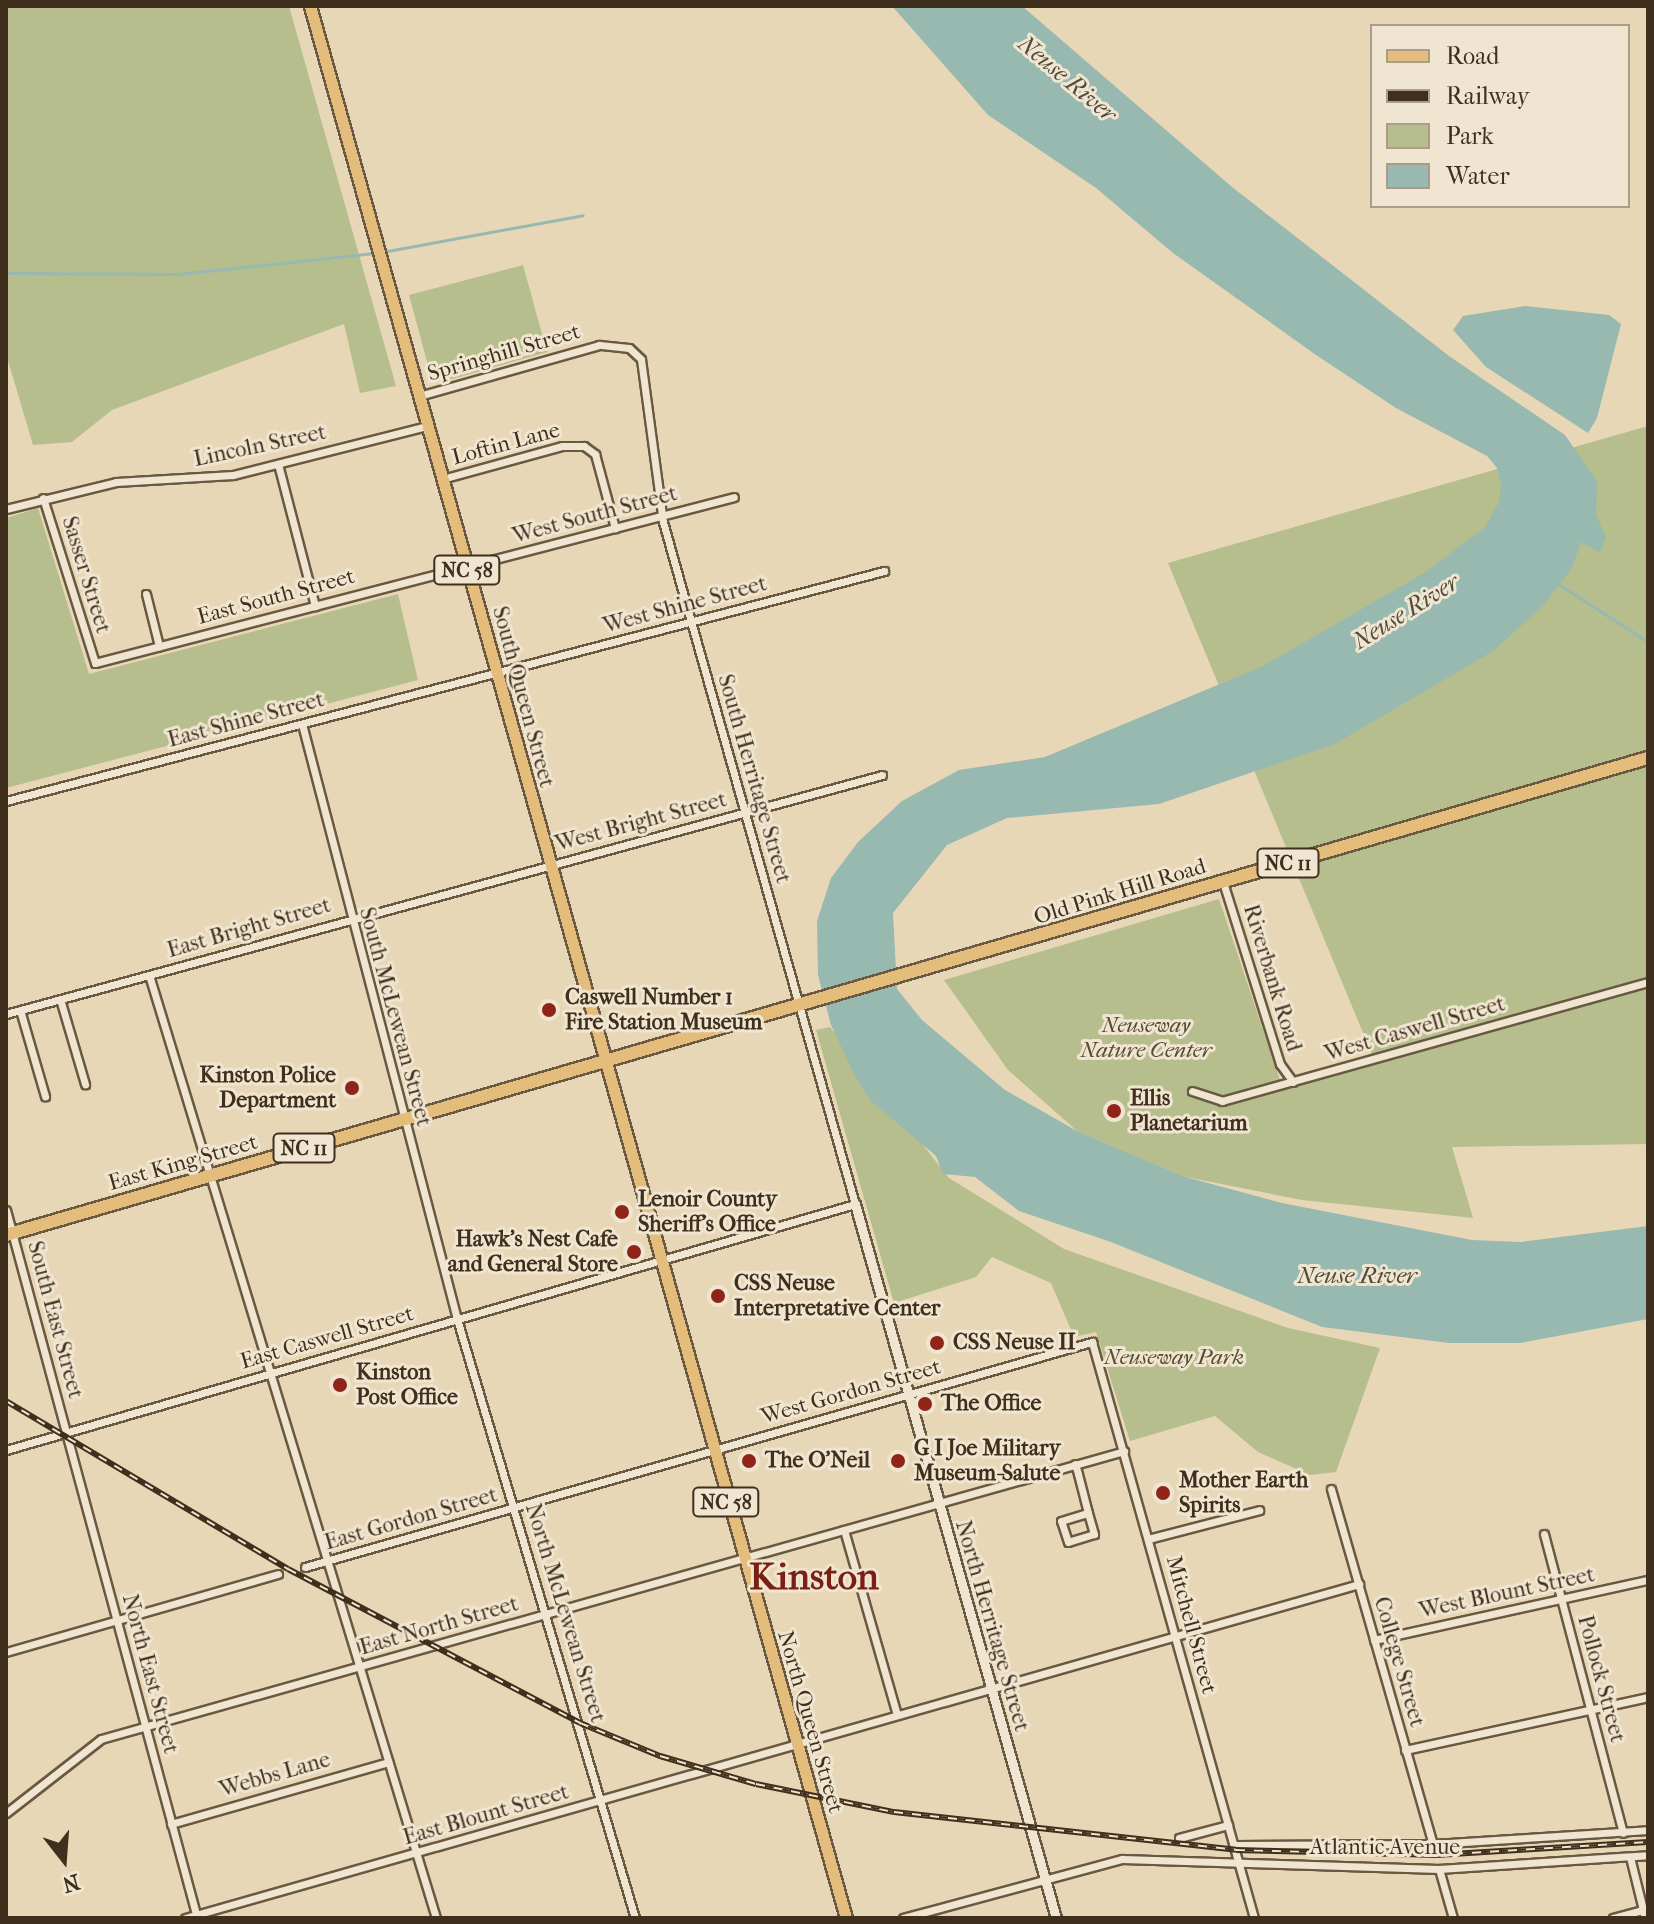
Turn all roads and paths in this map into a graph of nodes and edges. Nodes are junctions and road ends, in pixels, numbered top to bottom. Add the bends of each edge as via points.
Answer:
1 (310, 6) edge
2 (641, 359) joint
3 (419, 396) junction
4 (427, 426) junction
5 (278, 464) junction
6 (442, 479) junction
7 (734, 497) dead end
8 (43, 498) junction
9 (6, 509) edge
10 (663, 516) junction
11 (615, 528) junction
12 (466, 567) junction
13 (884, 571) dead end
14 (146, 594) dead end
15 (315, 606) junction
16 (691, 622) junction
17 (159, 646) junction
18 (95, 663) joint
19 (495, 673) junction
20 (302, 724) junction
21 (1648, 758) edge
22 (882, 775) dead end
23 (6, 801) edge
24 (744, 813) junction
25 (548, 866) junction
26 (1223, 882) junction
27 (350, 919) junction
28 (149, 975) junction
29 (1648, 982) edge
30 (60, 999) junction
31 (804, 1006) junction
32 (20, 1010) junction
33 (6, 1014) edge
34 (602, 1062) junction
35 (1293, 1082) junction
36 (85, 1084) dead end
37 (1192, 1091) dead end
38 (45, 1096) dead end
39 (403, 1119) junction
40 (210, 1176) junction
41 (855, 1204) junction
42 (6, 1210) edge
43 (9, 1234) edge
44 (658, 1260) junction
45 (457, 1319) junction
46 (1092, 1342) joint
47 (270, 1373) junction
48 (908, 1394) junction
49 (68, 1436) junction
50 (6, 1450) edge
51 (712, 1451) junction
52 (1124, 1451) junction
53 (1075, 1464) junction
54 (1331, 1489) dead end
55 (939, 1503) junction
56 (515, 1508) junction
57 (1259, 1510) dead end
58 (1088, 1513) junction
59 (844, 1530) junction
60 (1544, 1534) dead end
61 (1148, 1539) junction
62 (742, 1559) junction
63 (327, 1561) junction
64 (305, 1567) dead end
65 (278, 1574) dead end
66 (1648, 1580) edge
67 (1359, 1584) junction
68 (1561, 1599) junction
69 (547, 1614) junction
70 (117, 1620) junction
71 (1174, 1638) junction
72 (1374, 1640) junction
73 (6, 1652) edge
74 (360, 1668) junction
75 (991, 1687) junction
76 (1648, 1697) edge
77 (1591, 1710) junction
78 (897, 1715) junction
79 (145, 1725) junction
80 (796, 1744) junction
81 (1405, 1750) junction
82 (388, 1762) junction
83 (602, 1801) junction
84 (6, 1813) edge
85 (171, 1824) junction
86 (1228, 1825) junction
87 (1648, 1830) edge
88 (1623, 1833) junction
89 (1179, 1838) dead end
90 (1433, 1844) junction
91 (1234, 1845) junction
92 (416, 1853) junction
93 (1648, 1855) edge
94 (1630, 1857) junction
95 (1239, 1863) junction
96 (1439, 1869) junction
97 (1045, 1880) junction
98 (1644, 1914) edge
99 (197, 1916) edge
100 (185, 1918) edge
101 (436, 1918) edge
102 (635, 1918) edge
103 (846, 1918) edge
104 (903, 1918) edge
105 (1056, 1918) edge
106 (1254, 1918) edge
107 (1453, 1918) edge
108 (1613, 1918) edge

1 - 3 main road, South Queen Street / NC 58
2 - 3 street, Springhill Street via 629,348 610,343
2 - 10 street, South Herritage Street
3 - 4 main road, South Queen Street / NC 58
4 - 5 street, Lincoln Street
4 - 6 main road, South Queen Street / NC 58
5 - 8 street, Lincoln Street via 213,478 116,482
5 - 15 street
6 - 11 street, Loftin Lane via 562,446 584,446 595,454
6 - 12 main road, South Queen Street / NC 58
7 - 10 street, West South Street
8 - 9 street, Lincoln Street
8 - 18 street, Sasser Street
10 - 11 street, West South Street
10 - 16 street, South Herritage Street
11 - 12 street, West South Street
12 - 15 street, East South Street
12 - 19 main road, South Queen Street / NC 58
13 - 16 street, West Shine Street
14 - 17 street
15 - 17 street, East South Street
16 - 19 street, West Shine Street
16 - 24 street, South Herritage Street
17 - 18 street, East South Street
19 - 20 street, East Shine Street
19 - 25 main road, South Queen Street / NC 58
20 - 23 street, East Shine Street
20 - 27 street, South McLewean Street
21 - 26 highway, Old Pink Hill Road / NC 11
22 - 24 street, West Bright Street
24 - 25 street, West Bright Street
24 - 31 street, South Herritage Street
25 - 27 street, East Bright Street
25 - 34 main road, South Queen Street / NC 58
26 - 31 highway, Old Pink Hill Road / NC 11
26 - 35 street, Riverbank Road via 1280,1064
27 - 28 street, East Bright Street
27 - 39 street, South McLewean Street
28 - 30 street, East Bright Street
28 - 40 street
29 - 35 street, West Caswell Street
30 - 32 street, East Bright Street
30 - 36 street
31 - 34 highway, Old Pink Hill Road / NC 11
31 - 41 street, South Herritage Street
32 - 33 street, East Bright Street
32 - 38 street
34 - 39 highway, East King Street / NC 11
34 - 44 main road, South Queen Street / NC 58
35 - 37 street, West Caswell Street via 1222,1101
39 - 40 highway, East King Street / NC 11
39 - 45 street, South McLewean Street
40 - 43 highway, East King Street / NC 11
40 - 47 street
41 - 44 street
41 - 48 street, North Herritage Street
42 - 43 street, South East Street
43 - 49 street, South East Street
44 - 45 street, East Caswell Street
44 - 51 main road, North Queen Street / NC 58
45 - 47 street, East Caswell Street
45 - 56 street, North McLewean Street
46 - 48 street, West Gordon Street
46 - 52 street, Mitchell Street
47 - 49 street, East Caswell Street
47 - 63 street
48 - 51 street, West Gordon Street
48 - 55 street, North Herritage Street
49 - 50 street, East Caswell Street
49 - 70 street, North East Street
51 - 56 street, East Gordon Street
51 - 62 main road, North Queen Street / NC 58
52 - 53 street, East North Street
52 - 61 street, Mitchell Street
53 - 55 street, East North Street
53 - 58 street
54 - 67 street, College Street
55 - 59 street, East North Street
55 - 75 street, North Herritage Street
56 - 63 street, East Gordon Street
56 - 69 street, North McLewean Street
57 - 61 street
58 - 58 street via 1094,1534 1068,1542 1061,1521
59 - 62 street, East North Street
59 - 78 street
60 - 68 street, Pollock Street
61 - 71 street, Mitchell Street
62 - 69 street, East North Street
62 - 80 main road, North Queen Street / NC 58
63 - 64 street, East Gordon Street
63 - 74 street
65 - 70 street
66 - 68 street, West Blount Street
67 - 71 street
67 - 72 street, College Street
68 - 72 street, West Blount Street
68 - 77 street, Pollock Street
69 - 74 street, East North Street
69 - 83 street, North McLewean Street
70 - 73 street
70 - 79 street, North East Street
71 - 75 street
71 - 86 street, Mitchell Street
72 - 81 street, College Street
74 - 79 street, East North Street
74 - 82 street
75 - 78 street
75 - 97 street, North Herritage Street
76 - 77 street
77 - 81 street
77 - 88 street, Pollock Street
78 - 80 street
79 - 84 street, East North Street via 101,1739
79 - 85 street, North East Street
80 - 83 street, East Blount Street
80 - 103 main road, North Queen Street / NC 58
81 - 90 street, College Street
82 - 85 street, Webbs Lane
82 - 92 street
83 - 92 street, East Blount Street
83 - 102 street, North McLewean Street
85 - 99 street, North East Street
86 - 89 street
86 - 91 street, Mitchell Street
87 - 88 street, Atlantic Avenue
88 - 90 street, Atlantic Avenue
90 - 91 street, Atlantic Avenue
91 - 95 street, Mitchell Street
92 - 99 street, East Blount Street
92 - 101 street
93 - 94 street, Atlantic Avenue
94 - 96 street, Atlantic Avenue
94 - 98 street
95 - 96 street, Atlantic Avenue
95 - 97 street, Atlantic Avenue via 1122,1859
95 - 106 street, Mitchell Street
96 - 107 street
97 - 104 street, Atlantic Avenue
97 - 105 street, North Herritage Street
98 - 108 street
99 - 100 street, East Blount Street

